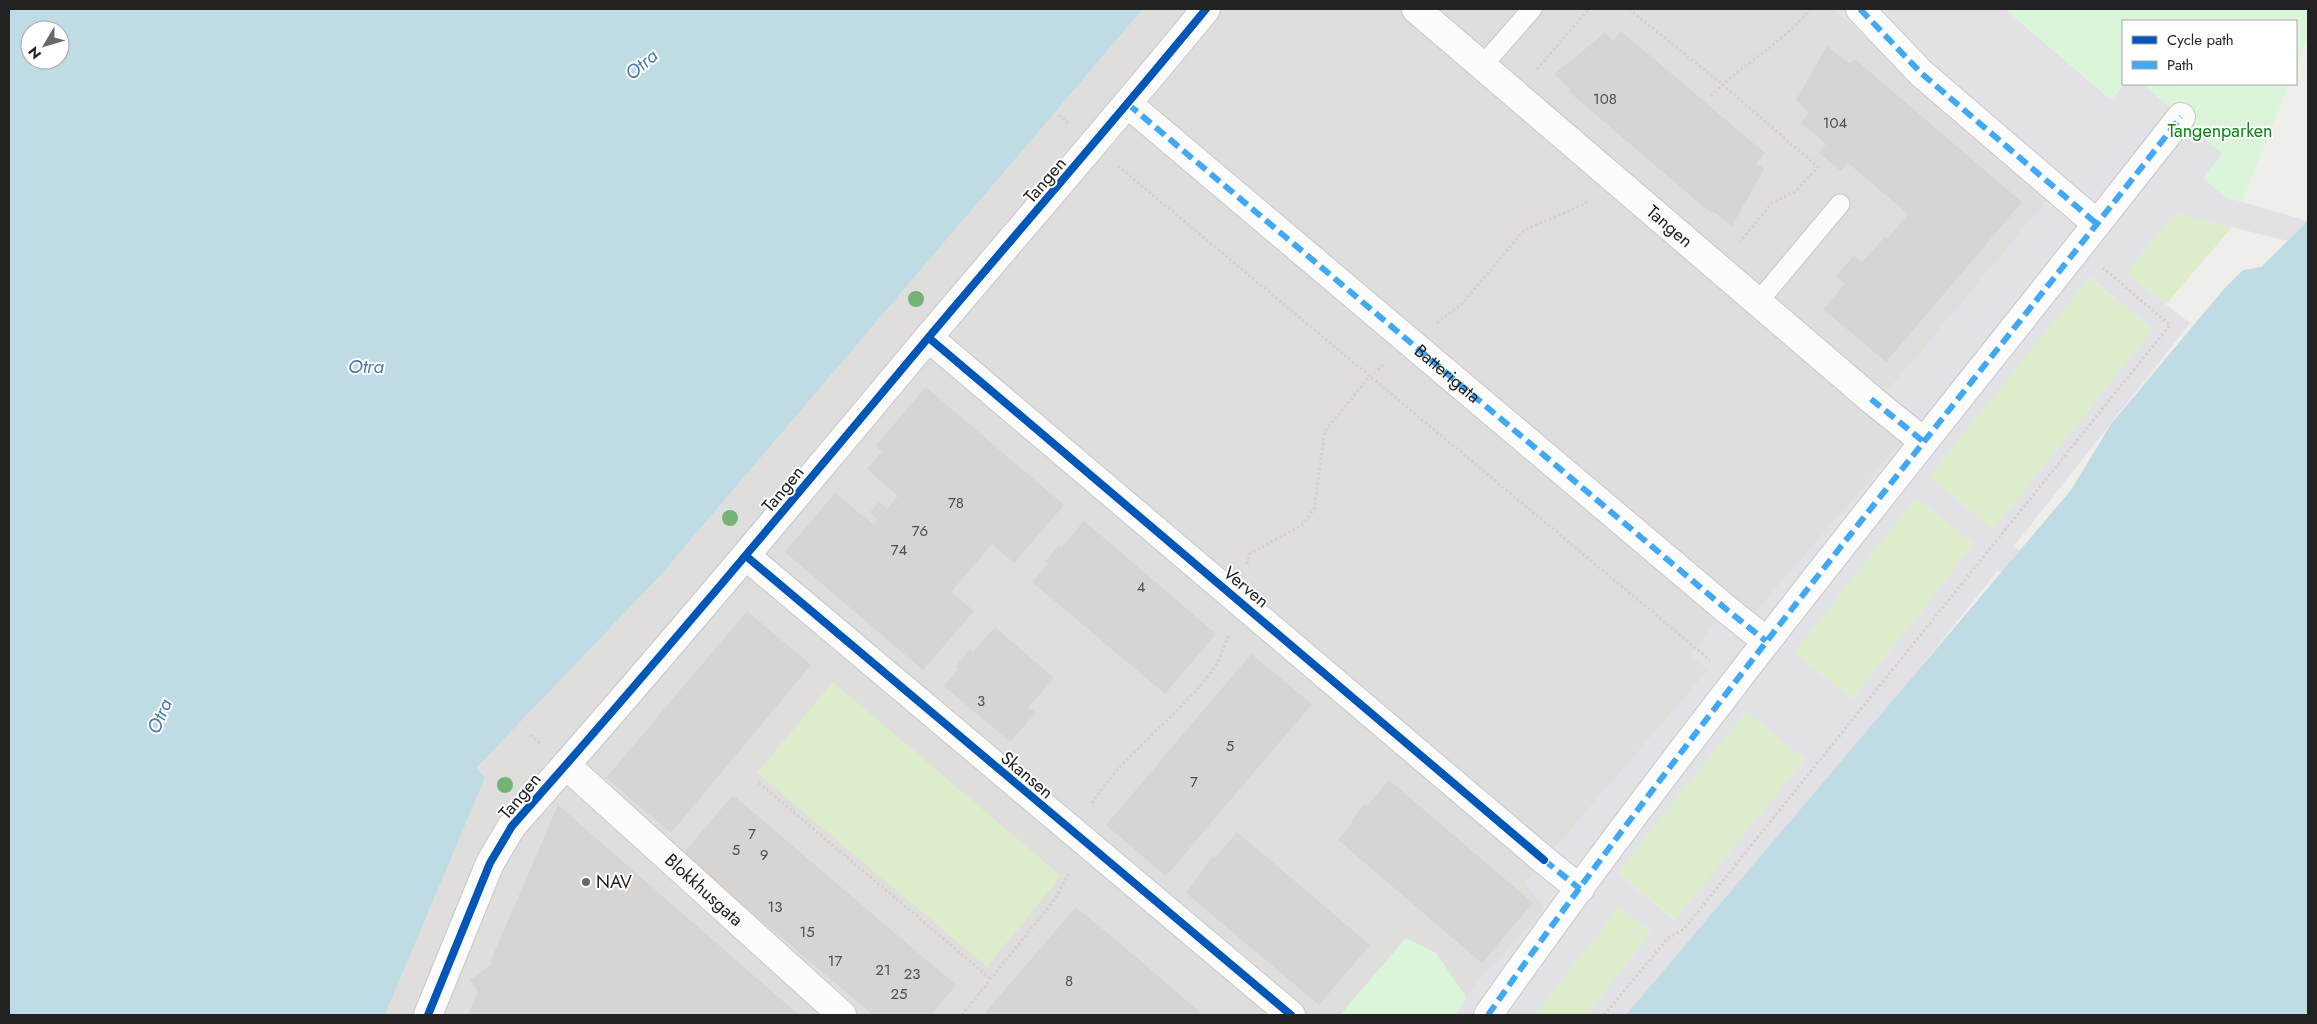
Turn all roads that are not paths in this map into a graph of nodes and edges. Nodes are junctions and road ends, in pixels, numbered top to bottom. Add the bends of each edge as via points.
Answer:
1 (1206, 9) edge
2 (1416, 9) edge
3 (1532, 9) edge
4 (1860, 9) edge
5 (1482, 66) junction
6 (1128, 104) junction
7 (2181, 117) dead end
8 (1840, 204) dead end
9 (2098, 224) junction
10 (1758, 302) junction
11 (929, 338) junction
12 (1924, 442) junction
13 (746, 556) junction
14 (1766, 641) junction
15 (566, 765) junction
16 (1580, 889) junction
17 (428, 1015) edge
18 (842, 1015) edge
19 (1290, 1015) edge
20 (1488, 1015) edge

1 - 6 street, Tangen
2 - 5 street, Tangen
3 - 5 lane
4 - 9 street via 1922,73
5 - 10 street, Tangen
6 - 11 street, Tangen
6 - 14 street, Batterigata
7 - 9 street
8 - 10 lane
9 - 12 street
10 - 12 street, Tangen
11 - 13 street, Tangen
11 - 16 street, Verven
12 - 14 street
13 - 15 street, Tangen
13 - 19 street, Skansen
14 - 16 street
15 - 17 street, Tangen via 512,826 490,863
15 - 18 street, Blokkhusgata
16 - 20 street

